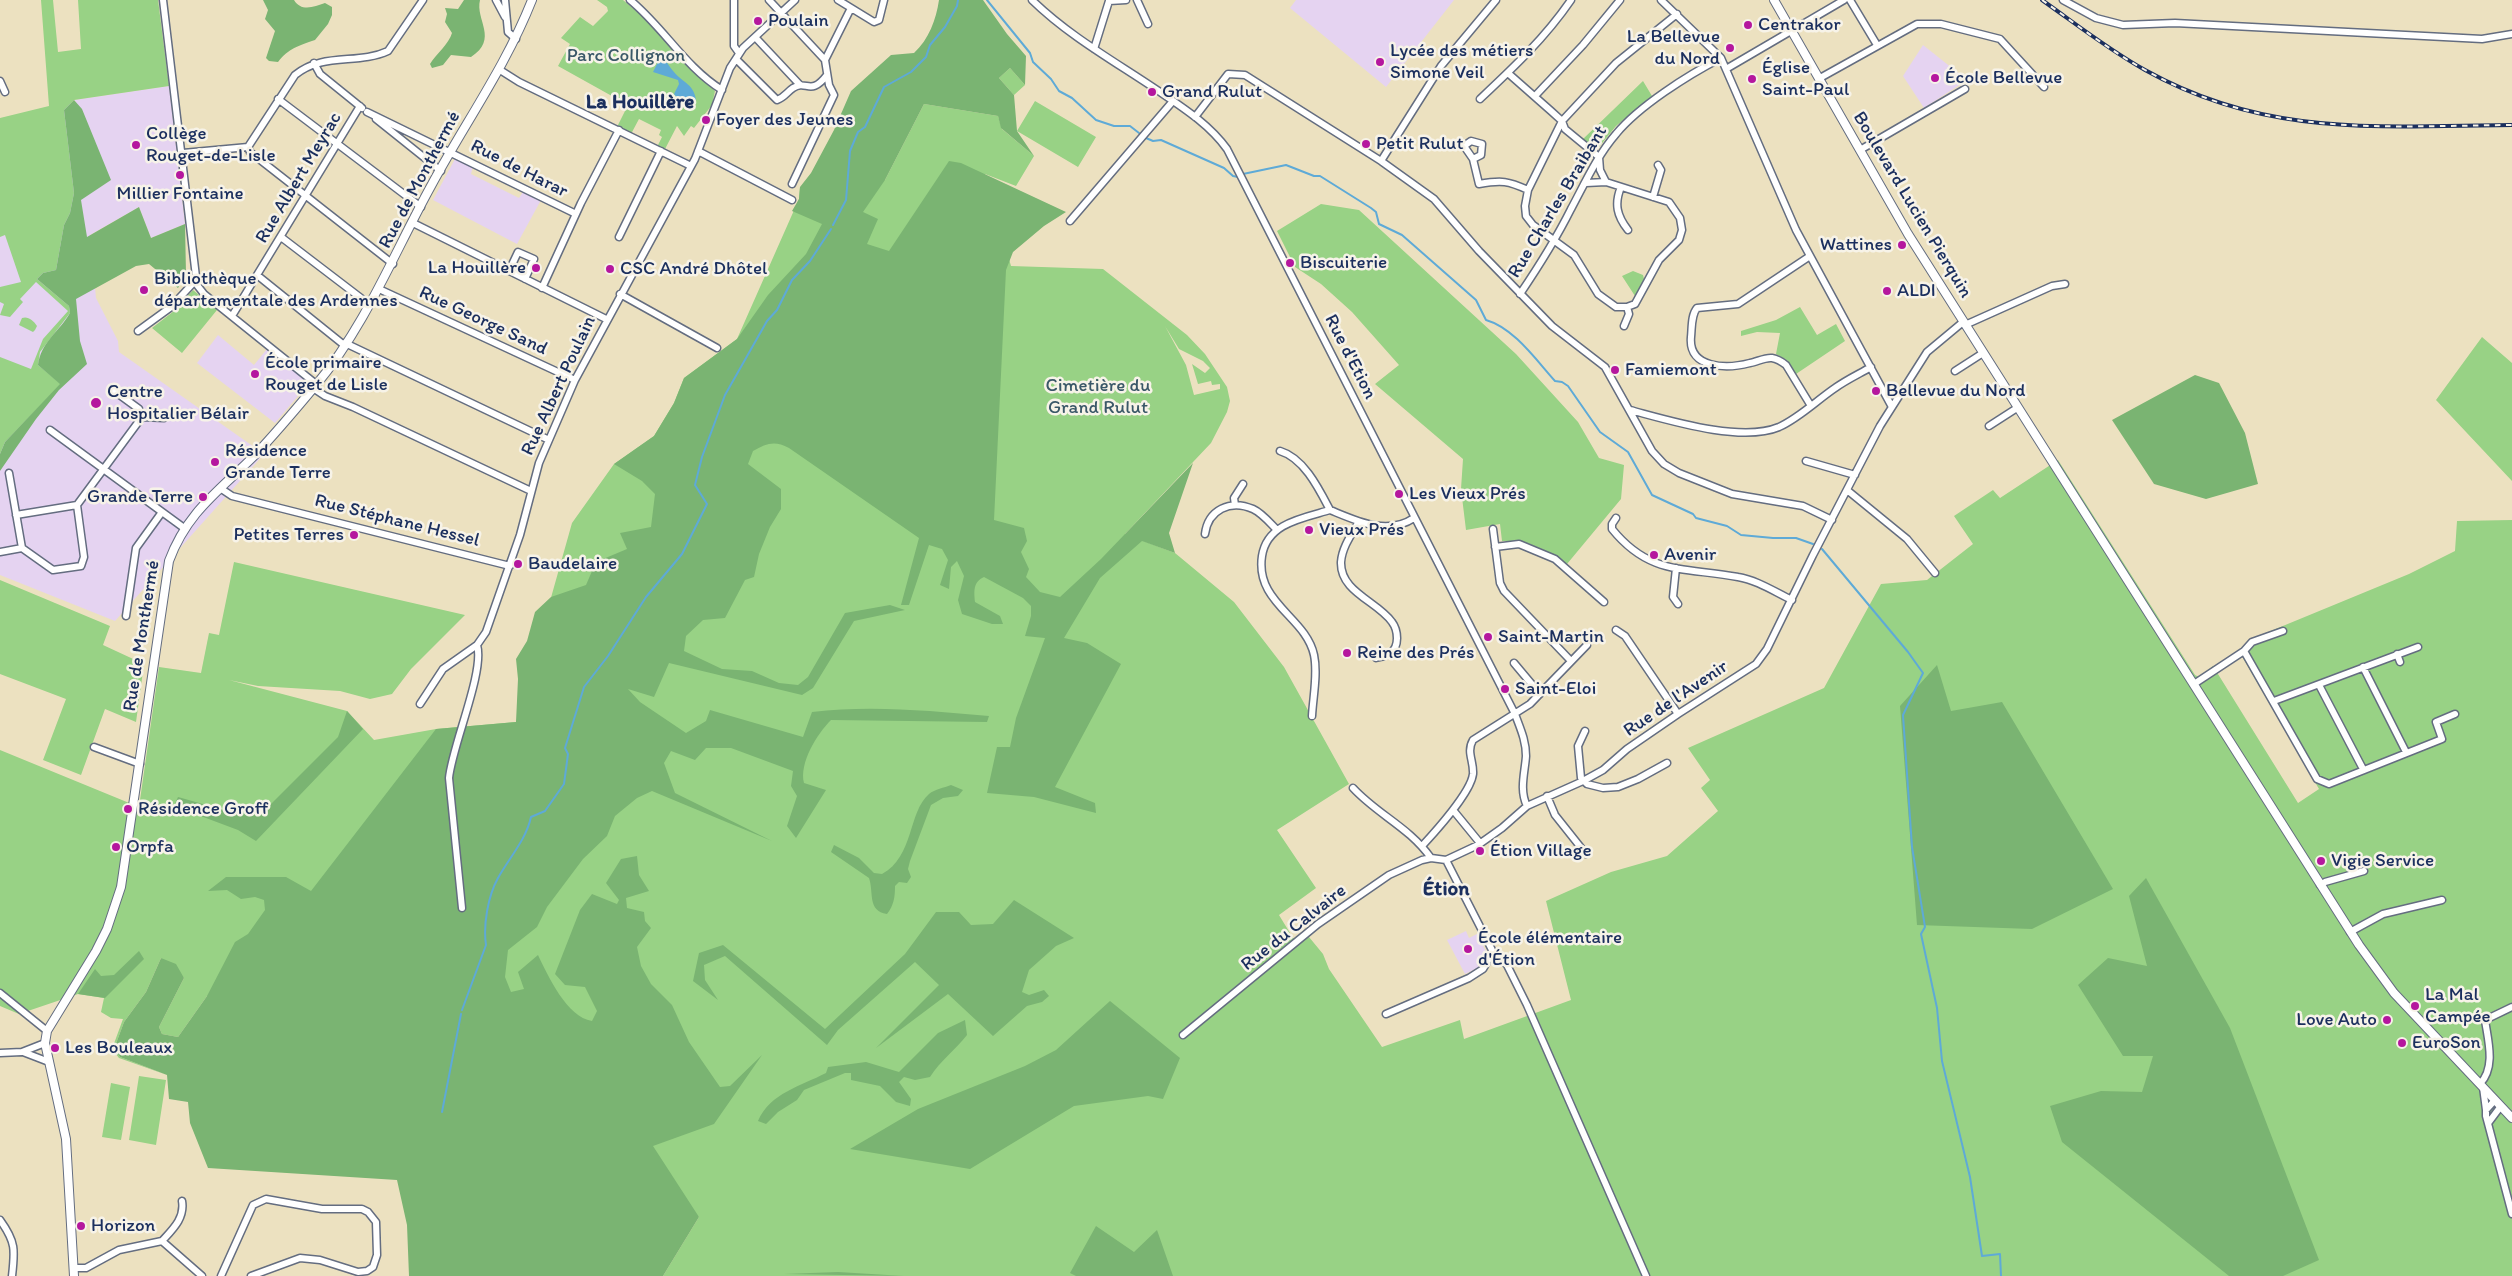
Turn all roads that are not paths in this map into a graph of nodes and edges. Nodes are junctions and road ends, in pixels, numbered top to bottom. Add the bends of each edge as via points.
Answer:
1 (163, 0) edge
2 (423, 0) edge
3 (496, 0) edge
4 (505, 0) edge
5 (532, 0) edge
6 (630, 0) edge
7 (734, 0) edge
8 (769, 0) edge
9 (795, 0) edge
10 (838, 0) edge
11 (884, 0) edge
12 (1032, 0) edge
13 (1109, 0) edge
14 (1126, 0) edge
15 (1137, 0) edge
16 (1496, 0) edge
17 (1571, 0) edge
18 (1620, 0) edge
19 (1661, 0) edge
20 (1774, 0) edge
21 (1844, 0) edge
22 (1850, 0) edge
23 (2063, 0) edge
24 (851, 8) junction
25 (780, 11) junction
26 (1677, 14) junction
27 (507, 20) junction
28 (1148, 24) dead end
29 (1792, 30) junction
30 (2512, 34) edge
31 (755, 37) junction
32 (516, 39) junction
33 (1877, 44) junction
34 (1094, 49) junction
35 (737, 56) junction
36 (1721, 58) junction
37 (825, 60) junction
38 (314, 64) junction
39 (1726, 69) junction
40 (500, 70) junction
41 (1509, 74) junction
42 (827, 75) junction
43 (1820, 78) junction
44 (0, 81) edge
45 (800, 86) junction
46 (2044, 87) dead end
47 (1966, 89) dead end
48 (722, 90) junction
49 (5, 92) dead end
50 (1535, 96) junction
51 (1480, 99) dead end
52 (278, 100) junction
53 (1173, 102) junction
54 (360, 106) junction
55 (367, 112) junction
56 (1195, 117) junction
57 (1562, 122) junction
58 (618, 130) junction
59 (338, 144) junction
60 (248, 146) junction
61 (698, 150) junction
62 (1860, 150) junction
63 (661, 151) junction
64 (451, 152) junction
65 (183, 153) junction
66 (1599, 157) junction
67 (1473, 159) dead end
68 (1380, 161) junction
69 (1658, 165) dead end
70 (691, 166) junction
71 (441, 171) junction
72 (1606, 182) junction
73 (1586, 183) junction
74 (792, 184) dead end
75 (1621, 186) junction
76 (1528, 190) junction
77 (306, 196) junction
78 (1653, 197) junction
79 (792, 200) dead end
80 (421, 207) junction
81 (576, 214) junction
82 (1070, 221) dead end
83 (412, 223) junction
84 (1628, 230) dead end
85 (281, 237) junction
86 (619, 237) dead end
87 (1555, 240) junction
88 (1810, 256) junction
89 (393, 264) junction
90 (509, 271) junction
91 (257, 276) junction
92 (525, 279) junction
93 (196, 280) junction
94 (2065, 284) dead end
95 (542, 288) junction
96 (379, 289) junction
97 (620, 294) junction
98 (1520, 294) junction
99 (370, 305) junction
100 (1627, 307) junction
101 (232, 316) junction
102 (606, 319) junction
103 (1964, 324) junction
104 (1624, 326) dead end
105 (138, 331) dead end
106 (344, 344) junction
107 (717, 348) dead end
108 (1983, 353) junction
109 (1871, 367) junction
110 (1955, 371) dead end
111 (575, 380) junction
112 (315, 386) junction
113 (113, 390) dead end
114 (1811, 406) junction
115 (1892, 407) junction
116 (2018, 408) junction
117 (1630, 410) junction
118 (142, 417) junction
119 (164, 418) dead end
120 (1989, 426) dead end
121 (50, 430) dead end
122 (547, 439) junction
123 (1280, 450) dead end
124 (1806, 461) dead end
125 (103, 470) junction
126 (9, 473) dead end
127 (1854, 475) junction
128 (1243, 484) dead end
129 (220, 488) junction
130 (1847, 490) junction
131 (531, 491) junction
132 (77, 505) junction
133 (1235, 505) junction
134 (1330, 510) junction
135 (162, 512) junction
136 (16, 515) junction
137 (1414, 518) junction
138 (1616, 518) dead end
139 (1832, 520) junction
140 (1358, 523) junction
141 (184, 528) junction
142 (1493, 529) dead end
143 (1276, 530) junction
144 (1205, 534) dead end
145 (1496, 547) junction
146 (22, 548) junction
147 (0, 552) edge
148 (510, 566) junction
149 (1676, 568) junction
150 (1935, 573) dead end
151 (1792, 600) junction
152 (1604, 602) dead end
153 (1678, 604) dead end
154 (126, 616) dead end
155 (1616, 630) dead end
156 (2283, 631) dead end
157 (477, 645) junction
158 (1587, 645) dead end
159 (2418, 647) dead end
160 (2244, 651) junction
161 (2397, 654) junction
162 (1376, 658) dead end
163 (1571, 661) junction
164 (2400, 662) dead end
165 (1514, 663) dead end
166 (2363, 666) junction
167 (2194, 684) junction
168 (2319, 685) junction
169 (1540, 694) junction
170 (2274, 701) junction
171 (420, 704) dead end
172 (1515, 714) junction
173 (1678, 714) junction
174 (2455, 714) dead end
175 (1312, 716) dead end
176 (1585, 731) dead end
177 (94, 747) dead end
178 (2406, 752) junction
179 (1667, 763) dead end
180 (140, 764) junction
181 (2363, 769) junction
182 (1583, 782) junction
183 (1354, 788) dead end
184 (1547, 796) junction
185 (1527, 806) junction
186 (1452, 810) junction
187 (1480, 843) junction
188 (1422, 846) junction
189 (1586, 854) dead end
190 (1431, 858) junction
191 (1446, 860) junction
192 (2364, 871) dead end
193 (2320, 885) junction
194 (2442, 900) dead end
195 (462, 908) dead end
196 (2350, 932) junction
197 (1493, 952) junction
198 (0, 992) edge
199 (2512, 1006) edge
200 (1386, 1014) dead end
201 (47, 1031) junction
202 (1183, 1035) dead end
203 (45, 1043) junction
204 (22, 1052) junction
205 (0, 1053) edge
206 (48, 1062) junction
207 (2481, 1086) junction
208 (2495, 1100) junction
209 (2501, 1106) junction
210 (2486, 1110) junction
211 (2512, 1118) edge
212 (2489, 1122) junction
213 (182, 1201) dead end
214 (2512, 1214) edge
215 (0, 1220) edge
216 (162, 1241) junction
217 (74, 1272) edge
218 (12, 1276) edge
219 (202, 1276) edge
220 (221, 1276) edge
221 (251, 1276) edge
222 (1646, 1276) edge

1 - 65 street
2 - 38 street via 388,51 380,55
3 - 27 street
4 - 27 street
5 - 32 main road, Rue de Monthermé
6 - 48 street via 661,29 684,59
7 - 35 street
8 - 25 street
9 - 25 street, Rue Albert Poulain
10 - 24 street
11 - 24 street via 879,20 874,22
12 - 34 street, Rue d'Etion via 1057,24
13 - 14 street
13 - 34 street
15 - 28 street
16 - 68 street via 1441,66
17 - 41 street via 1553,26
18 - 50 street
19 - 26 street
20 - 29 main road, Boulevard Lucien Pierquin
21 - 29 street
22 - 33 street
23 - 30 street via 2096,18 2123,25 2175,23 2482,39
24 - 37 street
25 - 31 street, Rue Albert Poulain
25 - 37 street
26 - 36 street
26 - 57 street via 1616,63
27 - 32 street via 508,32
29 - 39 street
29 - 43 main road, Boulevard Lucien Pierquin
31 - 35 street, Rue Albert Poulain
31 - 45 street
32 - 40 main road, Rue de Monthermé
33 - 43 street
33 - 46 street via 1917,24 1958,28 2000,39
34 - 53 street, Rue d'Etion
35 - 45 street via 778,100
35 - 48 street, Rue Albert Poulain
36 - 39 street
36 - 66 street, Rue Charles Braibant via 1633,116
37 - 42 street
38 - 52 street via 295,75
38 - 54 street via 320,74
39 - 88 street
40 - 58 street
40 - 64 main road, Rue de Monthermé
41 - 50 street
41 - 51 street
42 - 45 street via 817,86
42 - 74 street via 834,95
43 - 62 main road, Boulevard Lucien Pierquin
44 - 49 street
47 - 62 street
48 - 61 street, Rue Albert Poulain
50 - 57 street
52 - 59 street
52 - 60 street
53 - 56 street, Rue d'Etion
53 - 82 street
54 - 55 street
54 - 59 street, Rue Albert Meyrac
55 - 64 street, Rue de Harar
55 - 71 street
56 - 68 street via 1228,74 1245,75
56 - 137 street, Rue d'Etion via 1219,138 1227,150
57 - 66 street via 1565,129
57 - 76 street
58 - 63 street
58 - 81 street
59 - 77 street, Rue Albert Meyrac
59 - 80 street
60 - 65 street
60 - 77 street via 250,152
61 - 70 street, Rue Albert Poulain
61 - 79 street
62 - 103 main road, Boulevard Lucien Pierquin
63 - 70 street
63 - 86 street
64 - 71 main road, Rue de Monthermé
64 - 81 street, Rue de Harar
65 - 93 street
66 - 72 street via 1600,170
66 - 73 street, Rue Charles Braibant
67 - 76 street via 1479,184 1499,180
68 - 98 street via 1434,199
69 - 78 street via 1661,170
70 - 97 street, Rue Albert Poulain
71 - 80 main road, Rue de Monthermé
72 - 73 street
72 - 75 street
73 - 87 street, Rue Charles Braibant
75 - 78 street
75 - 84 street via 1616,207
76 - 87 street via 1526,216
77 - 85 street, Rue Albert Meyrac
77 - 89 street
78 - 100 street via 1669,202 1676,209 1682,230 1679,240 1659,260 1635,304
80 - 83 main road, Rue de Monthermé
81 - 95 street
83 - 89 main road, Rue de Monthermé
83 - 90 street
85 - 91 street, Rue Albert Meyrac
85 - 99 street
87 - 98 street, Rue Charles Braibant
87 - 100 street via 1582,264 1590,284 1606,301
88 - 109 street
88 - 114 street via 1738,304 1697,308 1693,312 1690,345 1695,357 1710,364 1748,364 1771,358 1780,360
89 - 96 main road, Rue de Monthermé
90 - 92 street
90 - 92 street via 518,252 534,259
91 - 101 street, Rue Albert Meyrac
91 - 106 street
92 - 95 street
93 - 101 street via 204,294
93 - 105 street via 171,307
94 - 103 street, Rue de l'Avenir via 2052,286
95 - 102 street
96 - 99 main road, Rue de Monthermé
96 - 111 street, Rue George Sand
97 - 102 street, Rue Albert Poulain
97 - 107 street
98 - 117 street via 1552,326 1605,367
99 - 106 main road, Rue de Monthermé
100 - 104 street via 1630,314
101 - 112 street
102 - 111 street, Rue Albert Poulain
103 - 108 main road, Boulevard Lucien Pierquin
103 - 115 street, Rue de l'Avenir via 1927,352
106 - 112 main road, Rue de Monthermé
106 - 122 street
108 - 110 street
108 - 116 main road, Boulevard Lucien Pierquin
109 - 114 street
109 - 115 street
111 - 122 street, Rue Albert Poulain
112 - 129 main road, Rue de Monthermé
112 - 131 street via 325,396
113 - 118 street via 138,409
114 - 117 street via 1778,428 1745,433 1656,418
115 - 127 street, Rue de l'Avenir
116 - 120 street
116 - 167 main road, Boulevard Lucien Pierquin
117 - 139 street via 1652,451 1678,473 1732,494 1803,506
118 - 119 street
118 - 125 street
121 - 125 street
122 - 131 street, Rue Albert Poulain
123 - 134 street via 1299,461
124 - 127 street
125 - 132 street
125 - 135 street
126 - 136 street
127 - 130 street, Rue de l'Avenir
128 - 133 street via 1234,498
129 - 141 main road, Rue de Monthermé
129 - 148 street, Rue Stéphane Hessel via 232,496
130 - 139 street, Rue de l'Avenir
130 - 150 street via 1907,539
131 - 148 street, Rue Albert Poulain
132 - 136 street
132 - 146 street via 84,557 81,566 53,570
133 - 143 street via 1254,509
133 - 144 street via 1213,514 1206,522
134 - 140 street
134 - 143 street
135 - 141 street
135 - 154 street via 136,548
136 - 146 street
137 - 140 street via 1402,526
137 - 172 street, Rue d'Etion
138 - 149 street via 1612,529 1636,554 1659,565
139 - 151 street, Rue de l'Avenir
140 - 162 street via 1344,549 1341,563 1344,577 1352,588 1392,621 1397,630 1396,646 1391,653
141 - 180 main road, Rue de Monthermé via 169,560
142 - 145 street
143 - 175 street via 1263,554 1262,578 1267,590 1308,641 1314,655
145 - 152 street via 1519,544 1555,559
145 - 163 street via 1500,583 1504,591
146 - 147 street
148 - 157 street, Rue Albert Poulain via 486,632
149 - 151 street via 1748,579
149 - 153 street via 1673,597
151 - 173 street, Rue de l'Avenir via 1767,650 1756,664
155 - 173 street via 1625,636
156 - 160 street via 2252,642
157 - 171 street via 443,670
157 - 195 street via 476,667 450,763 449,778
158 - 163 street
159 - 161 street
160 - 167 street
160 - 170 street
161 - 164 street
161 - 166 street
163 - 169 street
165 - 169 street
166 - 168 street
166 - 178 street
167 - 193 main road, Boulevard Lucien Pierquin
168 - 170 street
168 - 181 street
169 - 172 street
170 - 181 street via 2317,779 2330,784
172 - 185 street, Rue d'Etion via 1524,738 1523,797
172 - 186 street via 1473,740 1470,746 1473,774
173 - 182 street, Rue de l'Avenir
174 - 178 street via 2436,722 2442,739
176 - 182 street via 1578,746
177 - 180 street
178 - 181 street
179 - 182 street via 1618,787 1603,788
180 - 201 main road, Rue de Monthermé via 122,887 96,951
182 - 184 street, Rue de l'Avenir
183 - 188 street via 1364,801 1402,826
184 - 185 street, Rue de l'Avenir
184 - 189 street via 1555,815
185 - 187 street, Rue de l'Avenir
186 - 187 street
186 - 188 street
187 - 191 street, Rue de l'Avenir
188 - 190 street
190 - 191 street
190 - 202 street, Rue du Calvaire via 1389,875 1318,924
191 - 197 street
192 - 193 street
193 - 196 main road, Boulevard Lucien Pierquin
194 - 196 street via 2383,914
196 - 207 main road, Boulevard Lucien Pierquin via 2394,993
197 - 200 street via 1483,969 1469,978
197 - 222 street via 1507,965
198 - 201 street
199 - 207 street via 2485,1020 2490,1065
201 - 203 main road, Rue de Monthermé
203 - 204 street
203 - 206 main road, Rue de Monthermé
204 - 205 street
204 - 206 street
206 - 217 main road, Rue de Monthermé via 69,1158
207 - 208 main road, Boulevard Lucien Pierquin
207 - 210 street
208 - 209 main road, Boulevard Lucien Pierquin
208 - 210 street
209 - 211 main road, Boulevard Lucien Pierquin
209 - 212 street
210 - 212 street
212 - 214 street
213 - 216 street via 184,1210 180,1219
215 - 218 street via 15,1248
216 - 217 street via 119,1250
216 - 219 street
220 - 221 street via 253,1204 259,1200 322,1209 362,1209 373,1215 377,1254 373,1267 367,1271 358,1272 320,1260 300,1258

